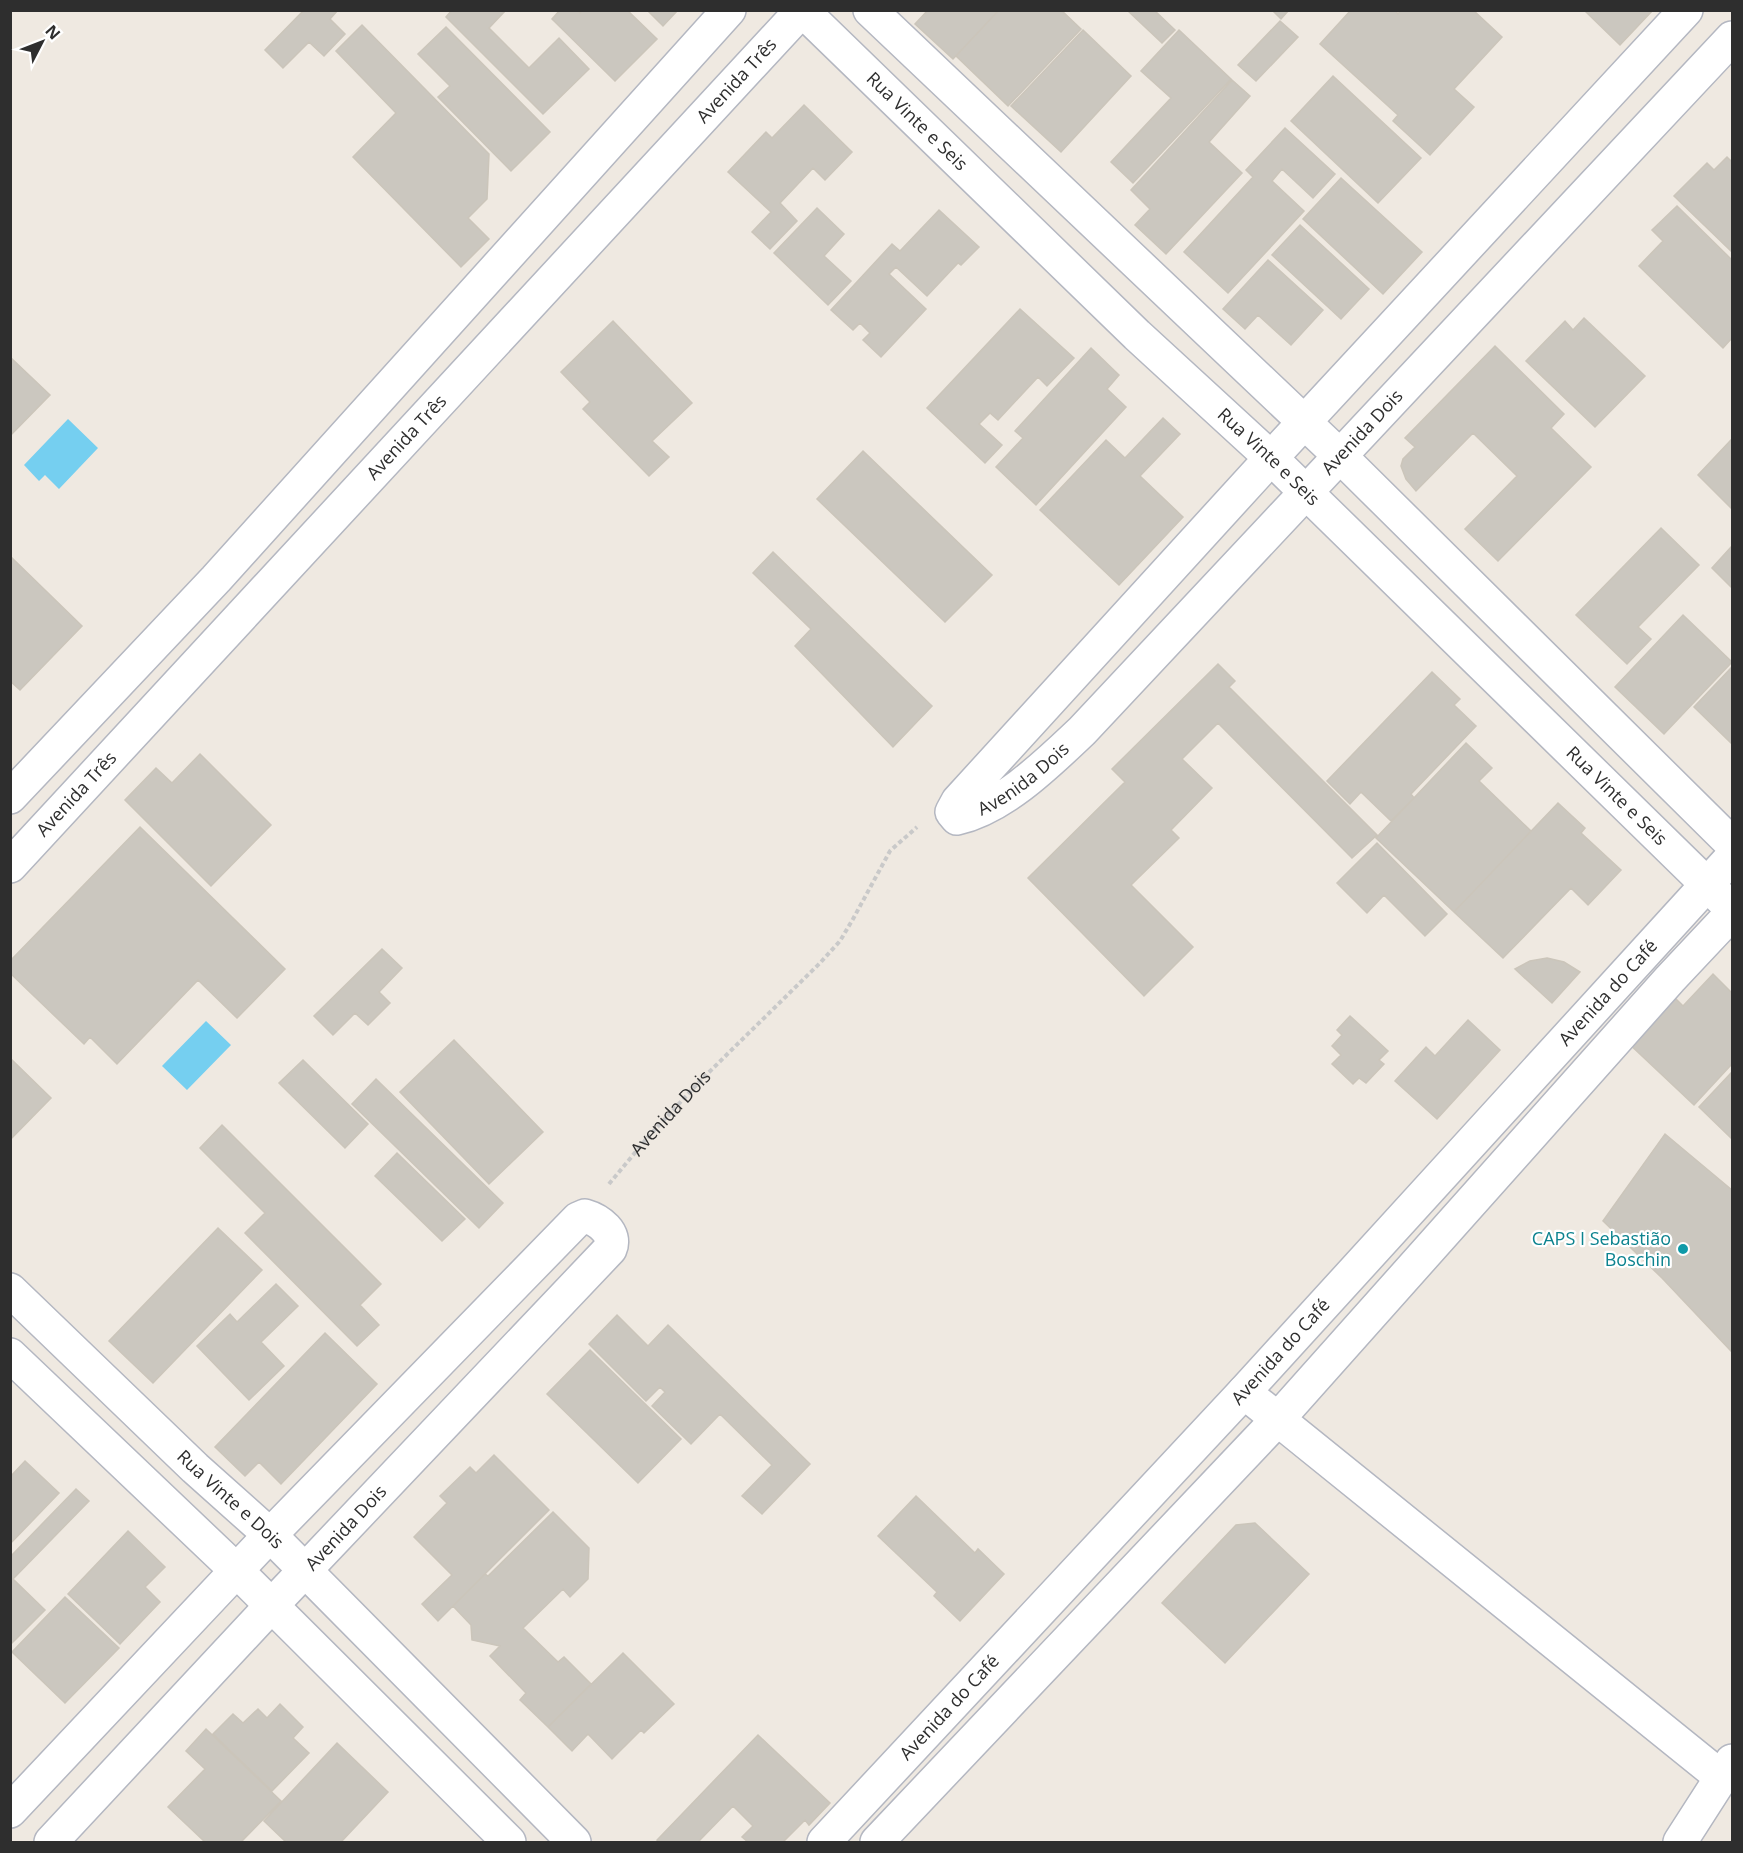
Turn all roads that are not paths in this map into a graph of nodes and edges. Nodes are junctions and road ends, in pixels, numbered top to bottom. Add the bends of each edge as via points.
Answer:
1 (729, 10) edge
2 (802, 10) edge
3 (870, 10) edge
4 (1686, 10) edge
5 (1732, 38) edge
6 (1305, 423) junction
7 (1340, 456) junction
8 (1271, 458) junction
9 (1306, 493) junction
10 (10, 797) edge
11 (1732, 844) edge
12 (1732, 857) edge
13 (10, 866) edge
14 (1707, 885) junction
15 (1732, 911) edge
16 (10, 1290) edge
17 (10, 1355) edge
18 (1244, 1392) junction
19 (1276, 1420) junction
20 (270, 1535) junction
21 (237, 1571) junction
22 (306, 1571) junction
23 (272, 1605) junction
24 (1727, 1769) edge
25 (10, 1812) edge
26 (51, 1842) edge
27 (509, 1842) edge
28 (574, 1842) edge
29 (824, 1842) edge
30 (877, 1842) edge
31 (1680, 1842) edge

1 - 10 street via 225,570
2 - 8 street, Rua Vinte e Seis via 1137,335
2 - 13 street, Avenida Três
3 - 6 street
4 - 6 street, Avenida Dois
5 - 7 street, Avenida Dois
6 - 7 street
6 - 8 street, Avenida Dois
7 - 9 street, Avenida Dois
7 - 11 street
8 - 9 street, Rua Vinte e Seis
8 - 9 street, Avenida Dois via 958,801 952,812 957,818 971,815 1045,766
9 - 14 street, Rua Vinte e Seis
12 - 14 street, Avenida do Café
14 - 15 street, Rua Vinte e Seis
14 - 18 street, Avenida do Café
15 - 19 street, Avenida do Café
16 - 20 street, Rua Vinte e Dois
17 - 21 street
18 - 19 street
18 - 29 street, Avenida do Café
19 - 24 street
19 - 30 street, Avenida do Café
20 - 21 street
20 - 22 street, Rua Vinte e Dois
20 - 22 street, Avenida Dois via 578,1219 585,1216 597,1220 613,1242 610,1249
21 - 23 street
21 - 25 street
22 - 23 street, Avenida Dois
22 - 28 street, Rua Vinte e Dois
23 - 26 street, Avenida Dois
23 - 27 street
24 - 31 street

